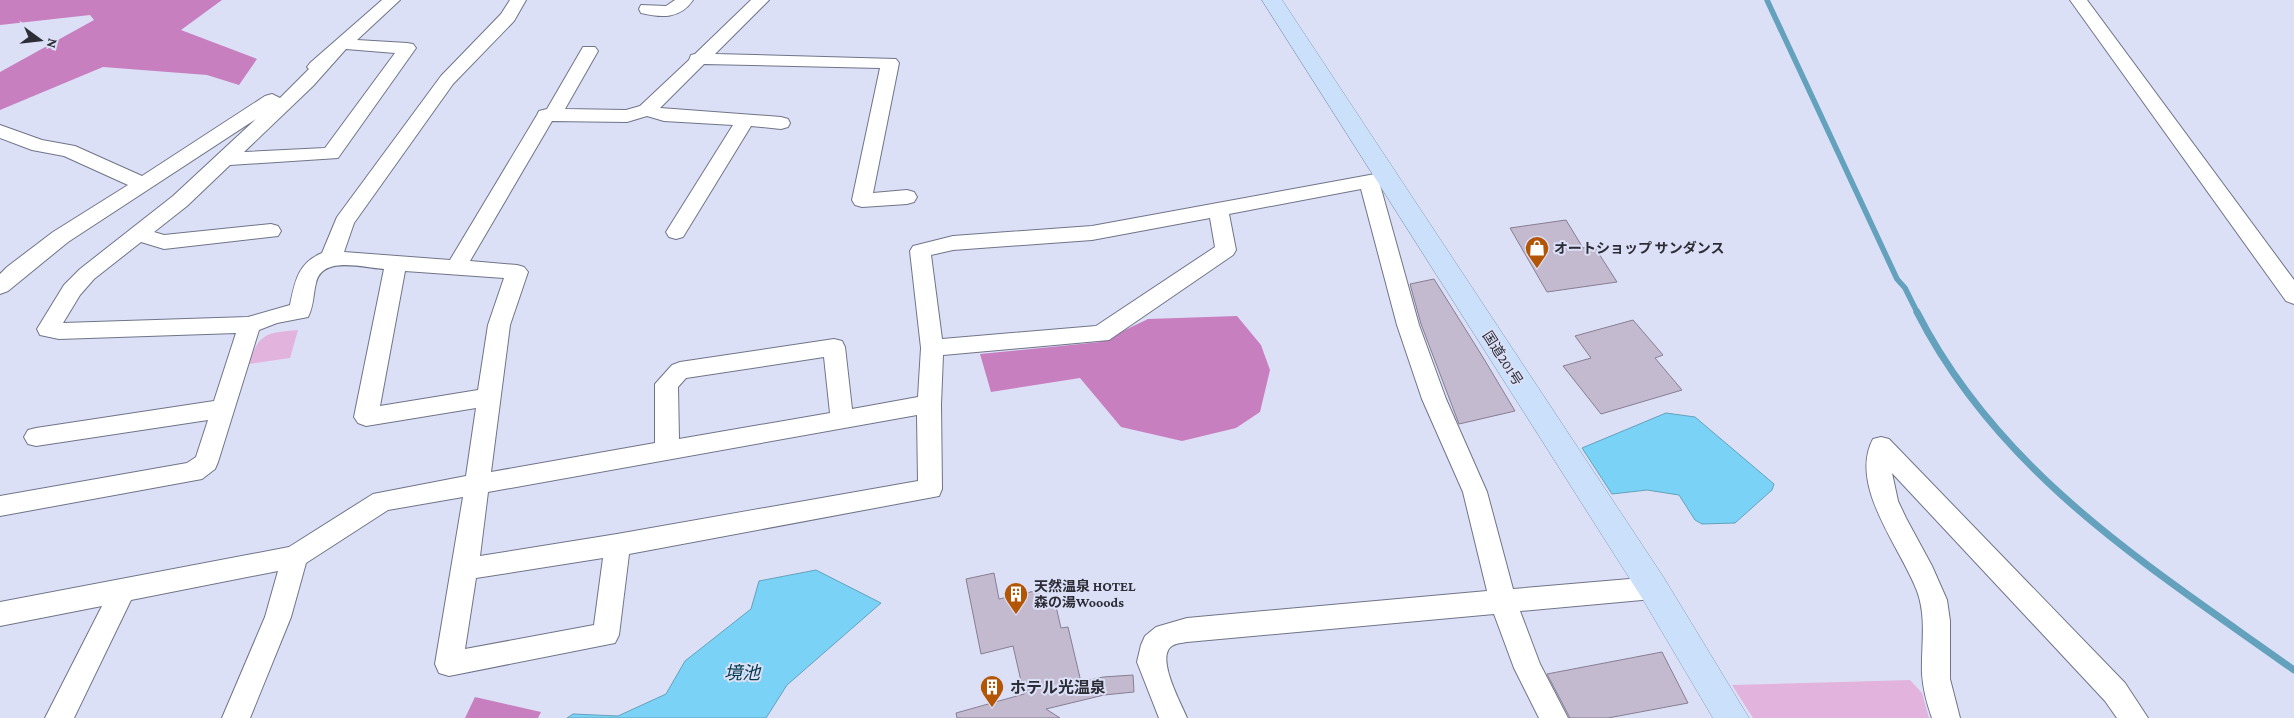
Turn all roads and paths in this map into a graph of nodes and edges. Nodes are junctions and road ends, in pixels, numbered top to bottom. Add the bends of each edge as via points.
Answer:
1 (392, 0) edge
2 (518, 0) edge
3 (686, 0) edge
4 (762, 0) edge
5 (1272, 0) edge
6 (2078, 0) edge
7 (647, 8) dead end
8 (343, 44) junction
9 (589, 51) dead end
10 (327, 59) junction
11 (697, 59) junction
12 (647, 110) junction
13 (553, 115) junction
14 (745, 120) junction
15 (781, 123) dead end
16 (0, 131) edge
17 (225, 159) junction
18 (1377, 179) junction
19 (143, 184) junction
20 (907, 197) dead end
21 (1218, 209) junction
22 (271, 231) dead end
23 (676, 232) dead end
24 (138, 234) junction
25 (331, 258) junction
26 (396, 264) junction
27 (456, 267) junction
28 (0, 286) edge
29 (2294, 296) edge
30 (250, 325) junction
31 (932, 348) junction
32 (489, 397) junction
33 (929, 404) junction
34 (224, 409) junction
35 (842, 420) junction
36 (36, 437) dead end
37 (667, 450) junction
38 (476, 484) junction
39 (0, 506) edge
40 (617, 545) junction
41 (295, 558) junction
42 (466, 570) junction
43 (1653, 588) junction
44 (123, 590) junction
45 (1503, 602) junction
46 (0, 614) edge
47 (59, 718) edge
48 (236, 718) edge
49 (1173, 718) edge
50 (1554, 718) edge
51 (1732, 718) edge
52 (1946, 718) edge
53 (2134, 718) edge

1 - 8 street
2 - 25 street via 508,17 447,80 344,222
3 - 7 street via 670,12
4 - 11 street
5 - 18 highway, 国道201号
6 - 29 street
8 - 10 street
8 - 17 street via 407,48 331,154
9 - 13 street
10 - 17 street
10 - 19 street via 219,136
11 - 12 street
11 - 20 street via 890,62 862,200
12 - 13 street via 628,116
12 - 14 street via 664,115
13 - 27 street via 546,115
14 - 15 street
14 - 23 street
16 - 19 street via 39,146 68,150
17 - 24 street via 180,202
18 - 21 street
18 - 43 highway, 国道201号
18 - 45 street via 1408,325 1434,399 1475,492
19 - 28 street via 51,242
21 - 31 street via 1226,250 1101,334
21 - 31 street via 1092,233 952,243 920,251
22 - 24 street via 164,242
24 - 30 street via 87,274 72,290 48,329
25 - 26 street
25 - 30 street via 317,262 308,272 300,312 273,316
26 - 27 street
26 - 32 street via 366,417
27 - 32 street via 517,272 499,325
30 - 34 street
31 - 33 street
32 - 38 street
33 - 35 street
33 - 40 street via 930,489
34 - 36 street
34 - 39 street via 206,462 193,472
35 - 37 street
35 - 37 street via 834,348 680,371 666,384
37 - 38 street
38 - 41 street via 382,501
38 - 42 street
40 - 42 street
40 - 42 street via 606,635 449,664
41 - 44 street
41 - 48 street via 278,617
43 - 45 street
43 - 51 highway, 国道201号
44 - 46 street
44 - 47 street
45 - 49 street via 1205,628 1165,635 1155,645 1151,662
45 - 50 street via 1528,668
52 - 53 street via 1936,674 1937,622 1931,592 1882,492 1878,457 1881,446 2115,692

